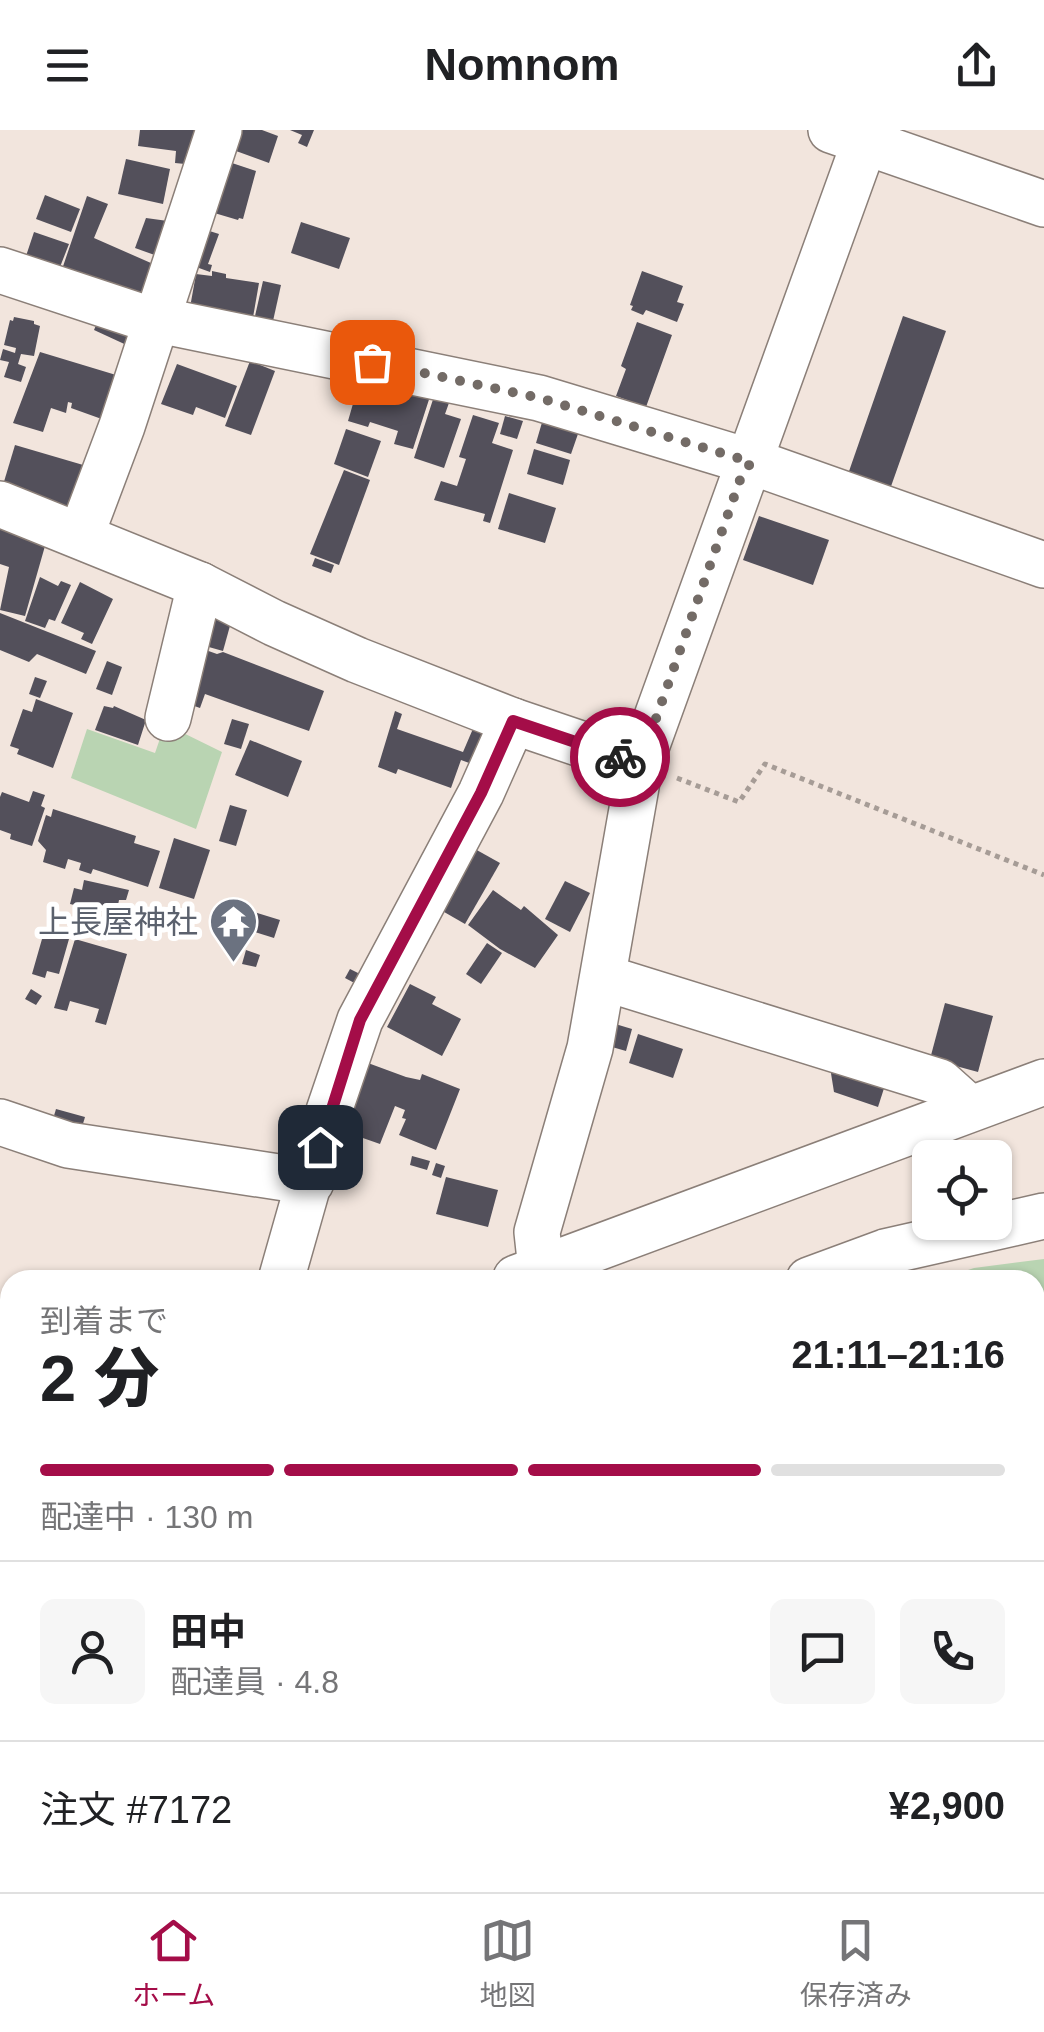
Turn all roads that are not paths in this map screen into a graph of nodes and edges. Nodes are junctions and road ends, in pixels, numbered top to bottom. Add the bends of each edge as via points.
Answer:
1 (219, 130) edge
2 (855, 134) edge
3 (1044, 204) edge
4 (0, 270) edge
5 (156, 318) junction
6 (751, 462) junction
7 (0, 504) edge
8 (81, 535) junction
9 (1044, 565) edge
10 (200, 585) junction
11 (168, 718) dead end
12 (513, 721) junction
13 (640, 764) junction
14 (604, 978) junction
15 (1044, 1082) edge
16 (970, 1108) junction
17 (0, 1122) edge
18 (311, 1182) junction
19 (1044, 1216) edge
20 (869, 1266) edge
21 (284, 1270) edge
22 (531, 1270) edge
23 (546, 1270) edge

1 - 5 street
2 - 3 street
2 - 6 street
4 - 5 street
5 - 6 street via 540,398
5 - 8 street
6 - 9 street
6 - 13 street
7 - 8 street
8 - 10 street
10 - 11 street
10 - 12 street via 356,660
12 - 13 street
12 - 18 street via 360,1020
13 - 14 street
14 - 16 street via 940,1082
14 - 22 street
15 - 16 street
16 - 23 street
17 - 18 street via 68,1144
18 - 21 street
19 - 20 street

